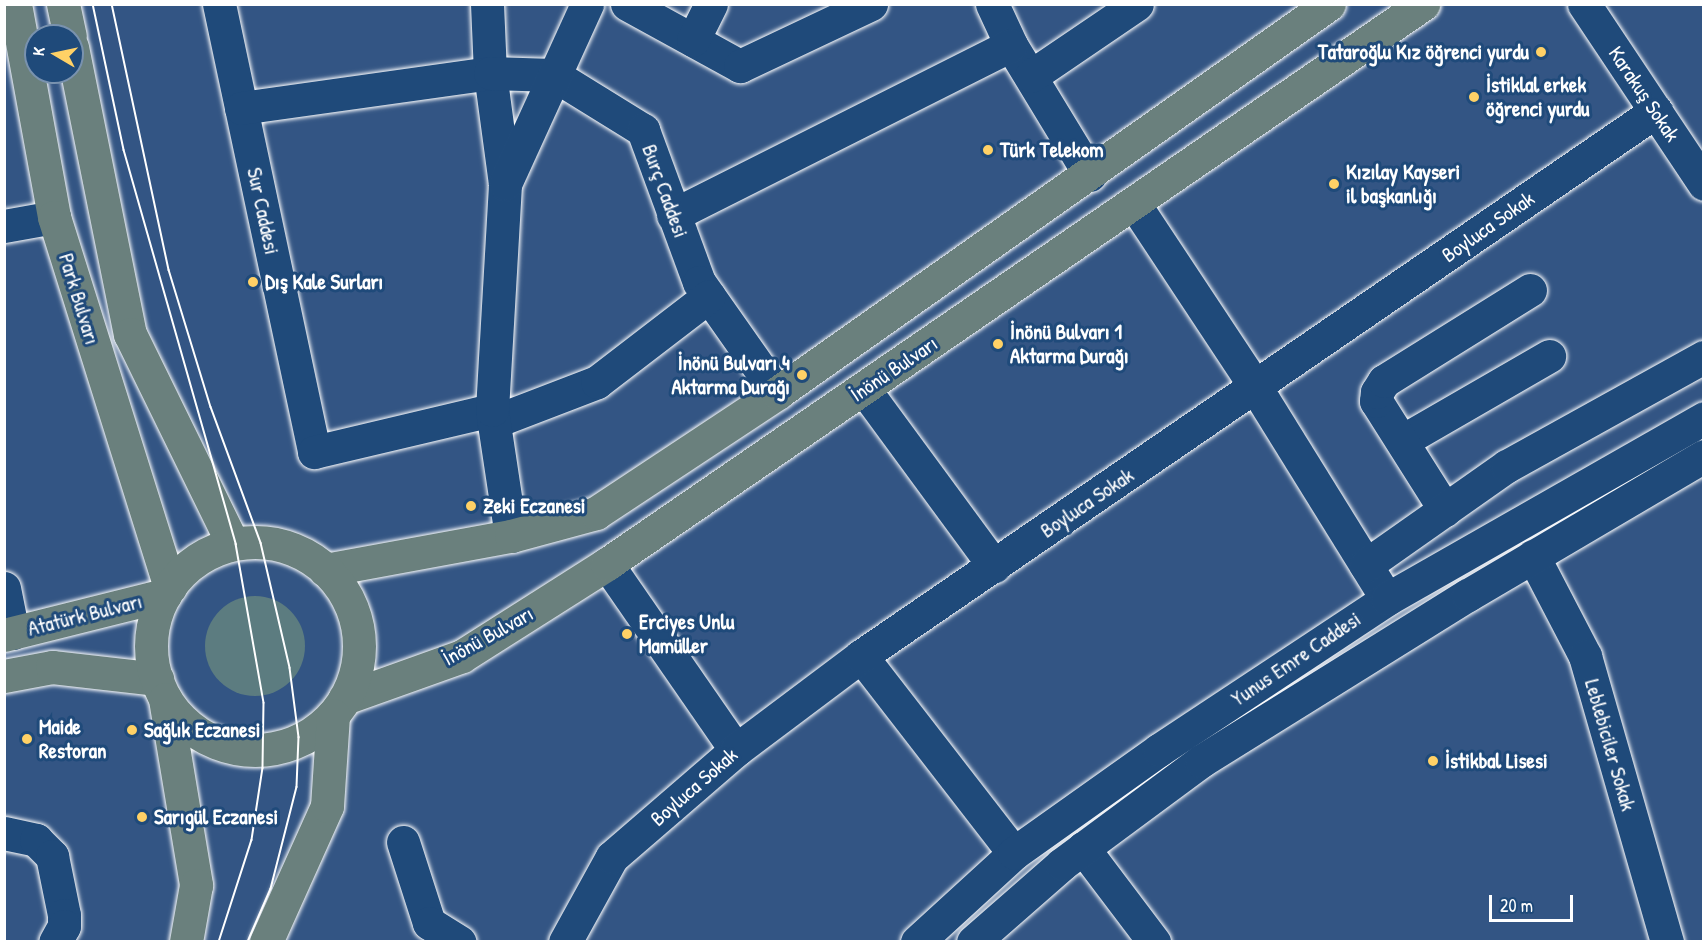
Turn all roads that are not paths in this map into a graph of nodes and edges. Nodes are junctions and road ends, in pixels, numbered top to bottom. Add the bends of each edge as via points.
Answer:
1 (15, 4) edge
2 (63, 4) edge
3 (219, 4) edge
4 (487, 4) edge
5 (587, 4) edge
6 (627, 4) edge
7 (711, 4) edge
8 (871, 4) edge
9 (992, 4) edge
10 (1137, 4) edge
11 (1329, 4) edge
12 (1423, 4) edge
13 (1584, 4) edge
14 (67, 24) edge
15 (693, 40) junction
16 (1011, 45) junction
17 (490, 73) junction
18 (554, 75) junction
19 (1030, 76) junction
20 (79, 84) edge
21 (241, 108) junction
22 (1656, 111) junction
23 (1090, 175) junction
24 (505, 184) junction
25 (1704, 184) edge
26 (1135, 205) junction
27 (673, 215) junction
28 (54, 217) junction
29 (4, 226) edge
30 (1530, 290) dead end
31 (709, 296) junction
32 (1549, 356) dead end
33 (1704, 357) edge
34 (1256, 388) junction
35 (864, 389) junction
36 (777, 393) junction
37 (492, 416) junction
38 (1704, 418) edge
39 (1402, 441) junction
40 (1704, 456) edge
41 (1445, 510) junction
42 (511, 536) junction
43 (233, 544) junction
44 (1533, 556) junction
45 (607, 564) junction
46 (1366, 565) junction
47 (994, 566) junction
48 (325, 570) junction
49 (4, 588) edge
50 (167, 591) junction
51 (1387, 599) junction
52 (9, 634) edge
53 (861, 656) junction
54 (4, 676) edge
55 (161, 689) junction
56 (339, 706) junction
57 (736, 750) junction
58 (4, 833) edge
59 (403, 842) dead end
60 (1083, 848) junction
61 (1014, 853) junction
62 (56, 942) edge
63 (186, 942) edge
64 (266, 942) edge
65 (459, 942) edge
66 (565, 942) edge
67 (917, 942) edge
68 (974, 942) edge
69 (1154, 942) edge
70 (1666, 942) edge

1 - 28 main road, Park Bulvarı
2 - 14 main road
3 - 21 street, Sur Caddesi
4 - 17 street
5 - 18 street
6 - 15 street
7 - 15 street
8 - 15 street via 740,66
9 - 16 street
10 - 19 street
11 - 23 main road
12 - 26 main road, İnönü Bulvarı
13 - 22 street, Karakuş Sokak
16 - 19 street
16 - 27 street
17 - 18 street, Burç Caddesi
17 - 21 street, Burç Caddesi
17 - 24 street
18 - 24 street
18 - 27 street, Burç Caddesi via 644,130
19 - 23 street
20 - 43 main road, Park Bulvarı via 130,334
21 - 37 street, Sur Caddesi via 314,452
22 - 25 street, Karakuş Sokak
22 - 34 street, Boyluca Sokak
23 - 36 main road
24 - 37 street
26 - 34 street
26 - 35 main road, İnönü Bulvarı
27 - 31 street, Burç Caddesi via 699,282
28 - 29 street
28 - 50 main road, Park Bulvarı
30 - 39 street via 1384,381 1376,401
31 - 36 street, Burç Caddesi
31 - 37 street via 597,382
32 - 39 street
33 - 41 street via 1507,466
34 - 46 street
34 - 47 street, Boyluca Sokak
35 - 45 main road, İnönü Bulvarı
35 - 47 street
36 - 42 main road via 596,513
37 - 42 street
38 - 51 street, Yunus Emre Caddesi
39 - 41 street
40 - 44 street, Yunus Emre Caddesi
41 - 46 street
42 - 48 main road
43 - 48 main road via 276,544 297,550
43 - 50 main road via 194,562
44 - 60 street, Yunus Emre Caddesi via 1201,760
44 - 70 street, Leblebiciler Sokak via 1585,656
45 - 56 main road, İnönü Bulvarı via 462,656
45 - 57 street
46 - 51 street
47 - 53 street, Boyluca Sokak
48 - 56 main road via 345,593 358,634 356,667
49 - 52 street
50 - 52 main road, Atatürk Bulvarı
50 - 55 main road via 152,636
51 - 61 street, Yunus Emre Caddesi via 1159,750
53 - 57 street, Boyluca Sokak
53 - 61 street
54 - 55 main road, Atatürk Bulvarı via 52,667
55 - 56 main road via 194,731 234,748 277,748 317,730
55 - 63 main road via 196,885
56 - 64 main road via 327,806
57 - 66 street, Boyluca Sokak via 612,856
58 - 62 street via 36,840 52,856 64,915 64,926
59 - 65 street via 429,923
60 - 68 street, Yunus Emre Caddesi
60 - 69 street
61 - 67 street, Yunus Emre Caddesi

